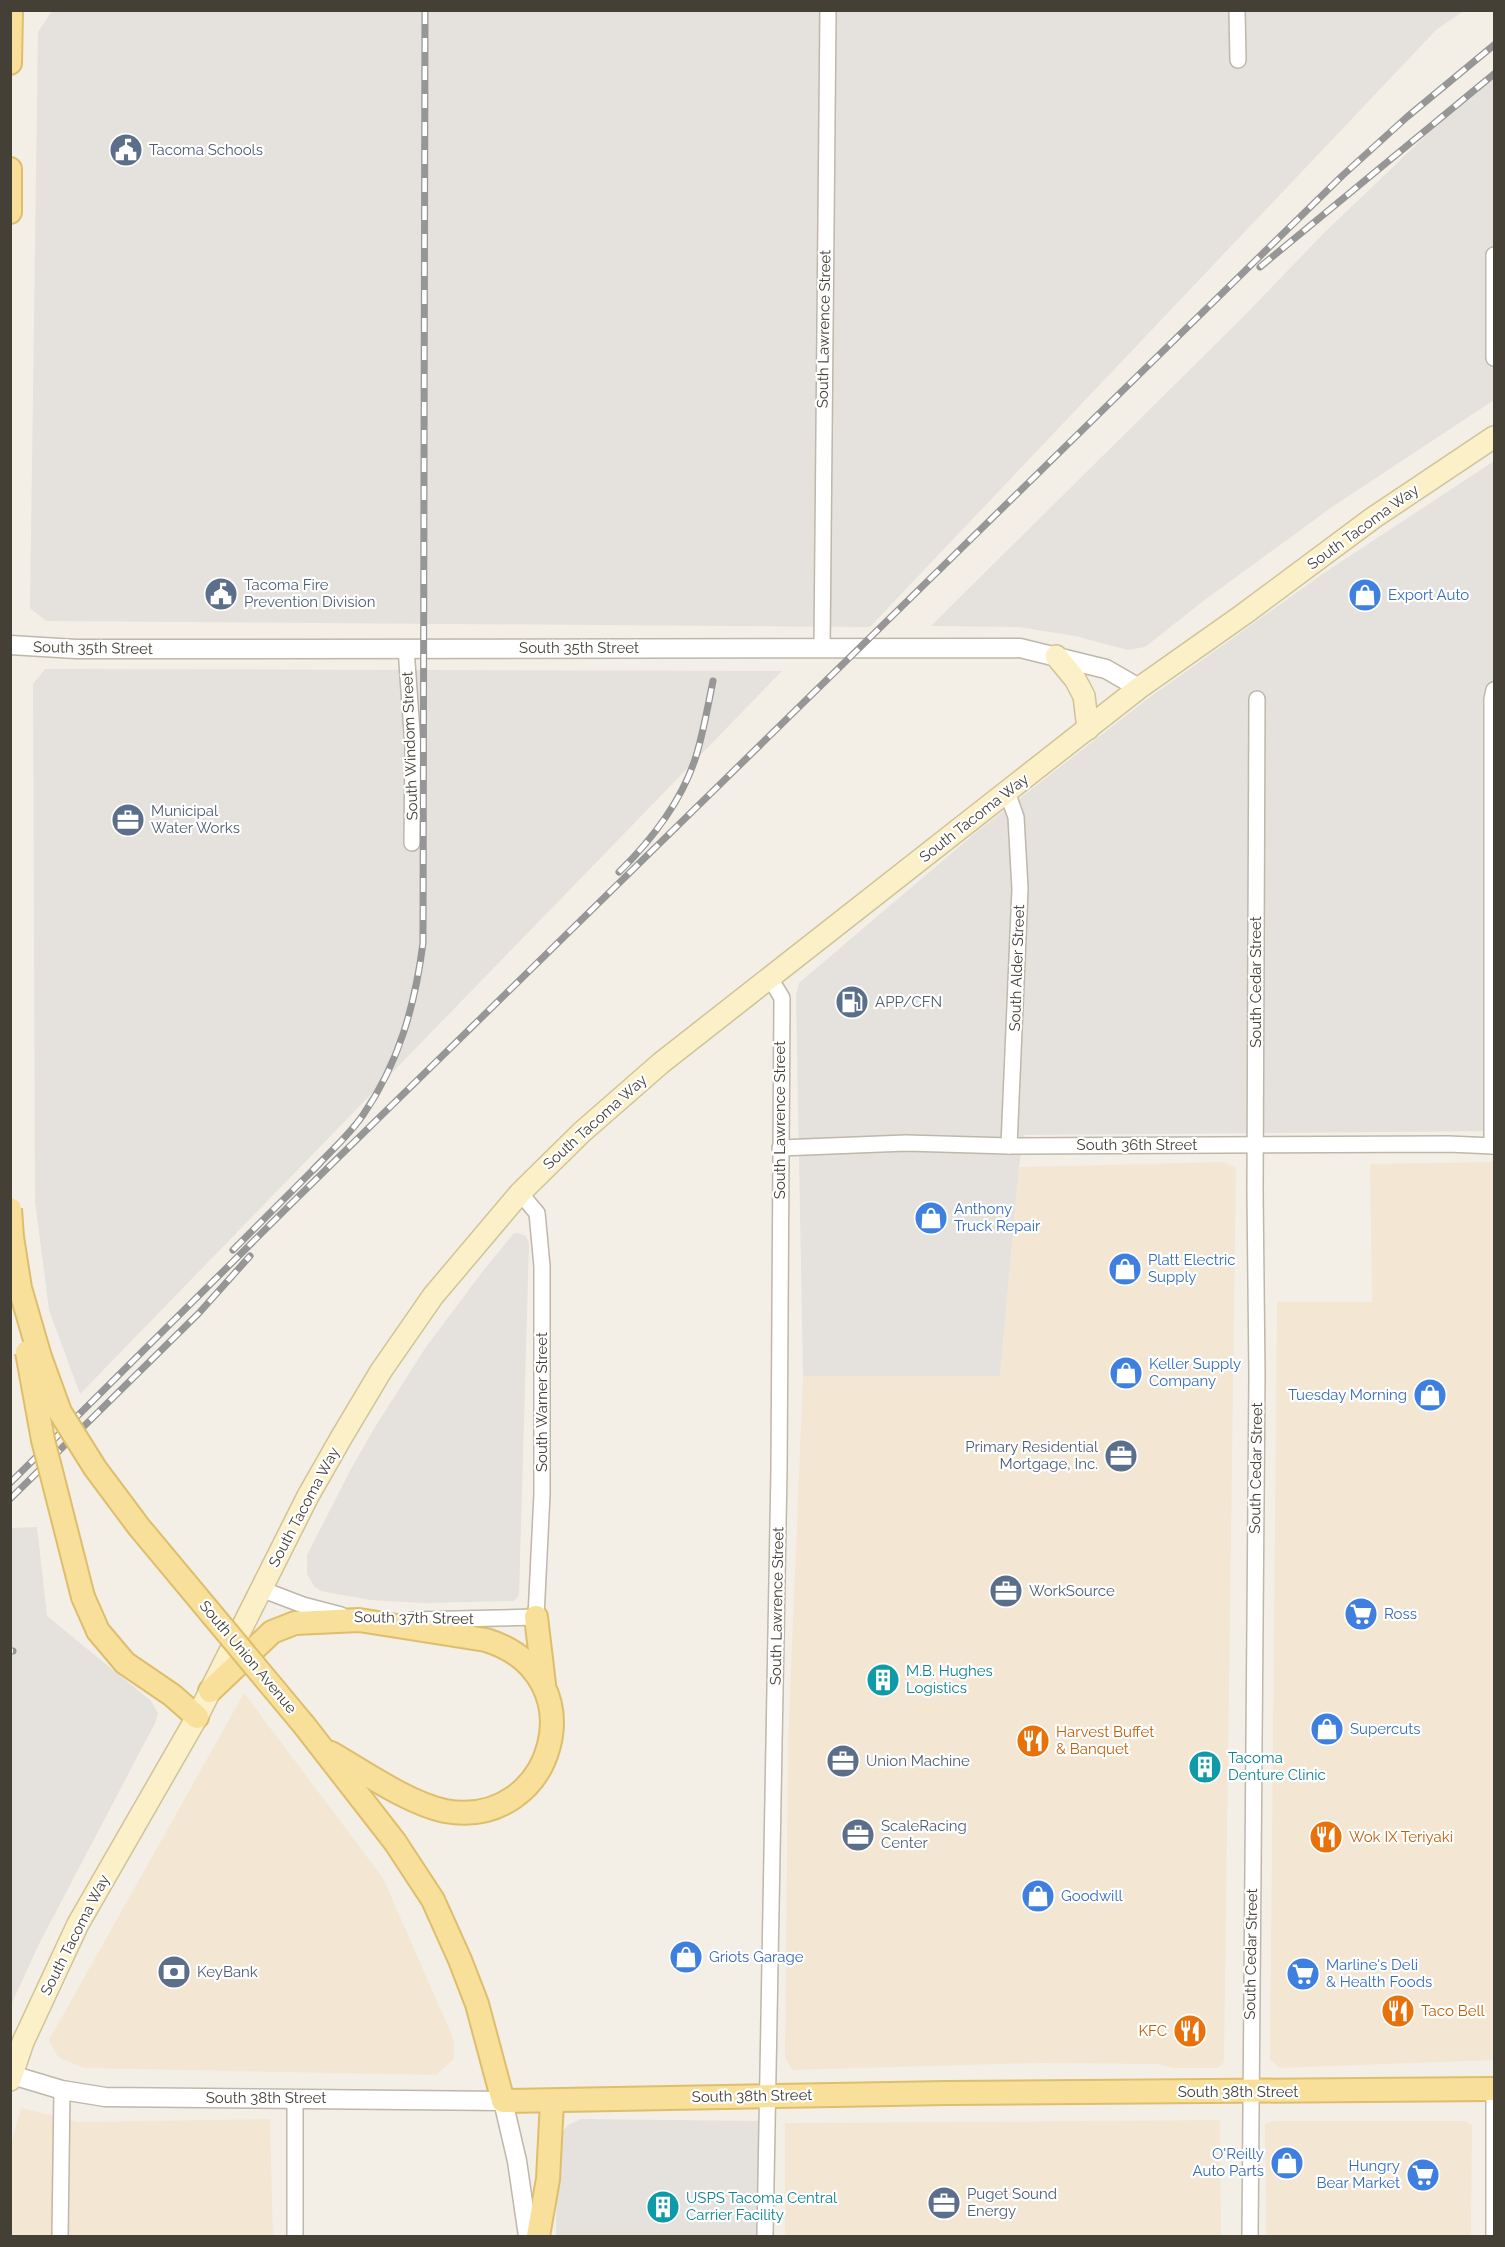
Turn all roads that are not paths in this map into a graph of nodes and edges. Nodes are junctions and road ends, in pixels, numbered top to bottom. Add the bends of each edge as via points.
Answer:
1 (11, 10) edge
2 (828, 10) edge
3 (1237, 10) edge
4 (1238, 60) dead end
5 (10, 63) edge
6 (10, 169) edge
7 (10, 212) edge
8 (1494, 255) edge
9 (1494, 358) edge
10 (1494, 437) edge
11 (10, 645) edge
12 (406, 648) junction
13 (822, 648) junction
14 (1056, 656) junction
15 (1139, 688) junction
16 (1494, 690) edge
17 (1257, 699) dead end
18 (1088, 729) junction
19 (1007, 792) junction
20 (412, 843) dead end
21 (770, 978) junction
22 (1256, 1145) junction
23 (1010, 1146) junction
24 (1493, 1146) edge
25 (780, 1148) junction
26 (520, 1192) junction
27 (10, 1209) edge
28 (20, 1288) junction
29 (261, 1589) junction
30 (536, 1617) junction
31 (359, 1620) junction
32 (544, 1685) junction
33 (210, 1691) junction
34 (196, 1717) junction
35 (322, 1748) junction
36 (11, 2078) edge
37 (62, 2090) junction
38 (1494, 2090) edge
39 (1250, 2093) junction
40 (768, 2096) junction
41 (295, 2098) junction
42 (503, 2101) junction
43 (552, 2101) junction
44 (1494, 2234) edge
45 (60, 2236) edge
46 (295, 2236) edge
47 (528, 2236) edge
48 (538, 2236) edge
49 (765, 2236) edge
50 (1250, 2236) edge

1 - 5 main road
2 - 13 street, South Lawrence Street
3 - 4 street
6 - 7 main road
8 - 9 street
10 - 15 main road, South Tacoma Way via 1373,518
11 - 12 street, South 35th Street via 76,649
12 - 13 street, South 35th Street
12 - 20 street, South Windom Street via 413,757
13 - 14 street, South 35th Street via 1020,648
14 - 15 street, South 35th Street via 1106,669
14 - 18 main road via 1084,696
15 - 18 main road, South Tacoma Way
16 - 24 street
17 - 22 street, South Cedar Street
18 - 19 main road, South Tacoma Way
19 - 21 main road, South Tacoma Way
19 - 23 street, South Alder Street via 1016,817 1020,889
21 - 25 street, South Lawrence Street via 782,998
21 - 26 main road, South Tacoma Way via 633,1086
22 - 23 street, South 36th Street
22 - 24 street, South 36th Street
22 - 39 street, South Cedar Street
23 - 25 street, South 36th Street via 906,1143
25 - 40 street, South Lawrence Street
26 - 29 main road, South Tacoma Way via 433,1296 381,1371 308,1496
26 - 30 street, South Warner Street via 537,1213 542,1266 542,1494
27 - 28 main road, South Union Avenue, bridge
28 - 34 main road, bridge via 43,1440 83,1597 98,1631 125,1663
28 - 35 main road, South Union Avenue, bridge via 60,1412 95,1468
29 - 31 street, South 37th Street
29 - 33 main road, South Tacoma Way
30 - 31 street, South 37th Street
30 - 32 main road
31 - 32 main road via 503,1646 519,1656
31 - 33 main road via 295,1623 272,1632
32 - 35 main road via 552,1722 543,1764 523,1790 496,1806 463,1813 434,1808
33 - 34 main road, South Tacoma Way
34 - 36 main road, South Tacoma Way via 78,1924 23,2042
35 - 42 main road, South Union Avenue via 395,1842 433,1900 477,2004
36 - 37 street, South 38th Street
37 - 41 street, South 38th Street via 105,2097
37 - 45 street
38 - 39 main road, South 38th Street
38 - 44 street
39 - 40 main road, South 38th Street
39 - 50 street, South Cedar Street
40 - 43 main road, South 38th Street
40 - 49 street, South Lawrence Street
41 - 42 street, South 38th Street
41 - 46 street
42 - 43 main road, South 38th Street
42 - 47 street
43 - 48 main road via 548,2179

